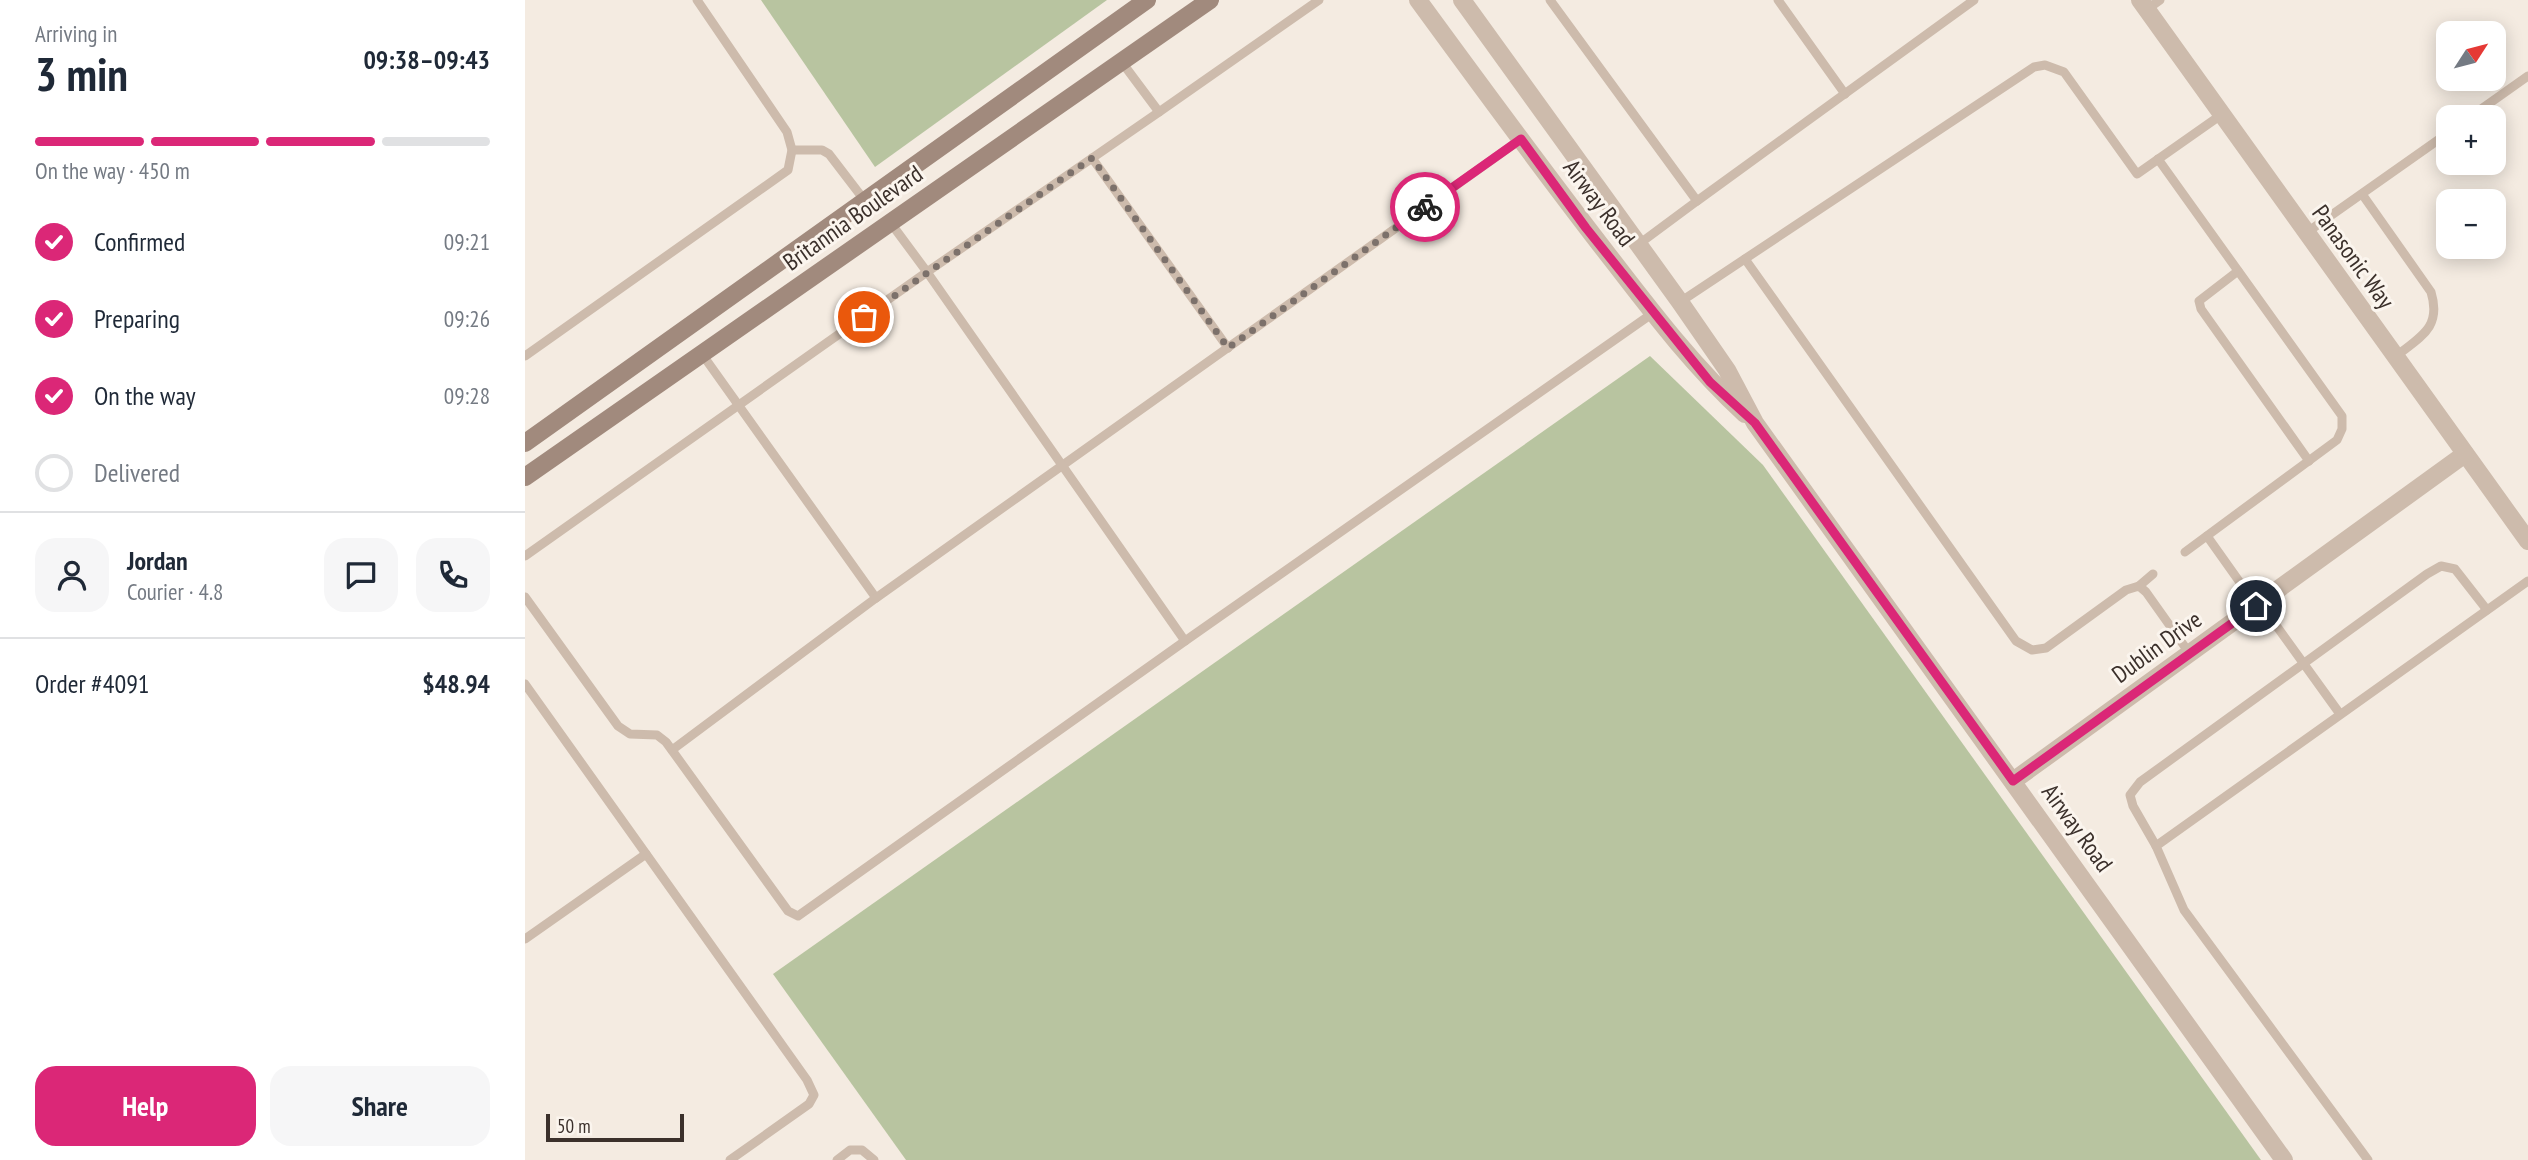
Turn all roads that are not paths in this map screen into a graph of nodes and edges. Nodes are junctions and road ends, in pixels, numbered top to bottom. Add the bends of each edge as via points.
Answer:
1 (697, 0) edge
2 (1147, 0) edge
3 (1210, 0) edge
4 (1319, 0) edge
5 (1418, 0) edge
6 (1462, 0) edge
7 (1550, 0) edge
8 (1778, 0) edge
9 (1974, 0) edge
10 (2149, 3) edge
11 (1121, 61) junction
12 (2528, 76) edge
13 (1845, 94) junction
14 (2487, 105) edge
15 (1159, 112) junction
16 (2221, 115) junction
17 (1521, 139) junction
18 (2436, 142) edge
19 (792, 150) junction
20 (1092, 158) junction
21 (2158, 159) junction
22 (2362, 194) junction
23 (865, 201) junction
24 (1697, 201) junction
25 (890, 222) junction
26 (2306, 233) junction
27 (1639, 244) junction
28 (1745, 259) junction
29 (2238, 271) junction
30 (927, 272) junction
31 (1680, 302) junction
32 (1653, 313) junction
33 (1228, 348) junction
34 (702, 354) junction
35 (525, 356) edge
36 (2395, 357) junction
37 (739, 406) junction
38 (1755, 423) junction
39 (525, 443) edge
40 (2465, 454) junction
41 (2309, 461) junction
42 (1063, 466) junction
43 (525, 477) edge
44 (2207, 536) junction
45 (2528, 541) edge
46 (2185, 552) dead end
47 (525, 556) edge
48 (2154, 575) dead end
49 (2528, 581) edge
50 (2139, 586) junction
51 (525, 597) edge
52 (876, 598) junction
53 (2258, 604) junction
54 (2487, 610) junction
55 (1185, 641) junction
56 (2190, 654) junction
57 (2304, 664) junction
58 (525, 684) edge
59 (2340, 714) junction
60 (672, 750) junction
61 (2013, 781) junction
62 (2156, 846) junction
63 (646, 854) junction
64 (525, 939) edge
65 (730, 1160) edge
66 (837, 1160) edge
67 (874, 1160) edge
68 (2284, 1160) edge
69 (2368, 1160) edge

1 - 19 lane via 787,132
2 - 23 main road, Britannia Boulevard
3 - 11 main road, Britannia Boulevard
4 - 15 lane
5 - 17 street, Airway Road
6 - 27 street, Airway Road
7 - 24 lane
8 - 13 lane
9 - 13 lane
10 - 16 street, Panasonic Way
11 - 15 lane
11 - 25 main road, Britannia Boulevard
12 - 14 lane
13 - 24 lane
15 - 20 lane
16 - 21 lane
16 - 26 street, Panasonic Way
17 - 32 street, Airway Road
17 - 33 lane
18 - 22 lane
19 - 23 lane via 829,154
19 - 35 lane via 788,170
20 - 30 lane
20 - 33 lane
21 - 28 lane via 2137,174 2064,72 2045,65 2034,67
21 - 29 lane
22 - 26 lane
22 - 36 lane via 2431,292 2436,307 2429,329
23 - 39 main road, Britannia Boulevard
24 - 27 lane
25 - 30 lane
25 - 34 main road, Britannia Boulevard
26 - 36 street, Panasonic Way
27 - 31 street, Airway Road
28 - 31 lane
28 - 50 lane via 2016,640 2032,650 2046,648 2126,590
29 - 41 lane via 2341,416 2337,440
29 - 41 lane via 2199,301 2201,309
30 - 37 lane
30 - 42 lane
31 - 38 street, Airway Road via 1727,370
32 - 38 street, Airway Road via 1710,382
32 - 55 lane
33 - 42 lane
34 - 37 lane
34 - 43 main road, Britannia Boulevard
36 - 40 street, Panasonic Way
37 - 47 lane
37 - 52 lane
38 - 61 street, Airway Road
40 - 45 street, Panasonic Way
40 - 53 street, Dublin Drive
41 - 44 lane
42 - 52 lane
42 - 55 lane
44 - 46 lane
44 - 53 lane
48 - 50 lane
49 - 54 lane
50 - 56 lane
51 - 60 lane via 618,726 630,734 657,736
52 - 60 lane
53 - 56 street, Dublin Drive
53 - 57 lane
54 - 57 lane via 2455,569 2441,566
54 - 59 lane
55 - 60 lane via 798,916 787,911
56 - 61 street, Dublin Drive
57 - 59 lane
57 - 62 lane via 2140,782 2130,794
58 - 63 lane
59 - 62 lane
61 - 68 street, Airway Road
62 - 69 lane via 2184,910
63 - 64 lane
63 - 65 lane via 814,1095 809,1104
66 - 67 lane via 850,1150 862,1150

